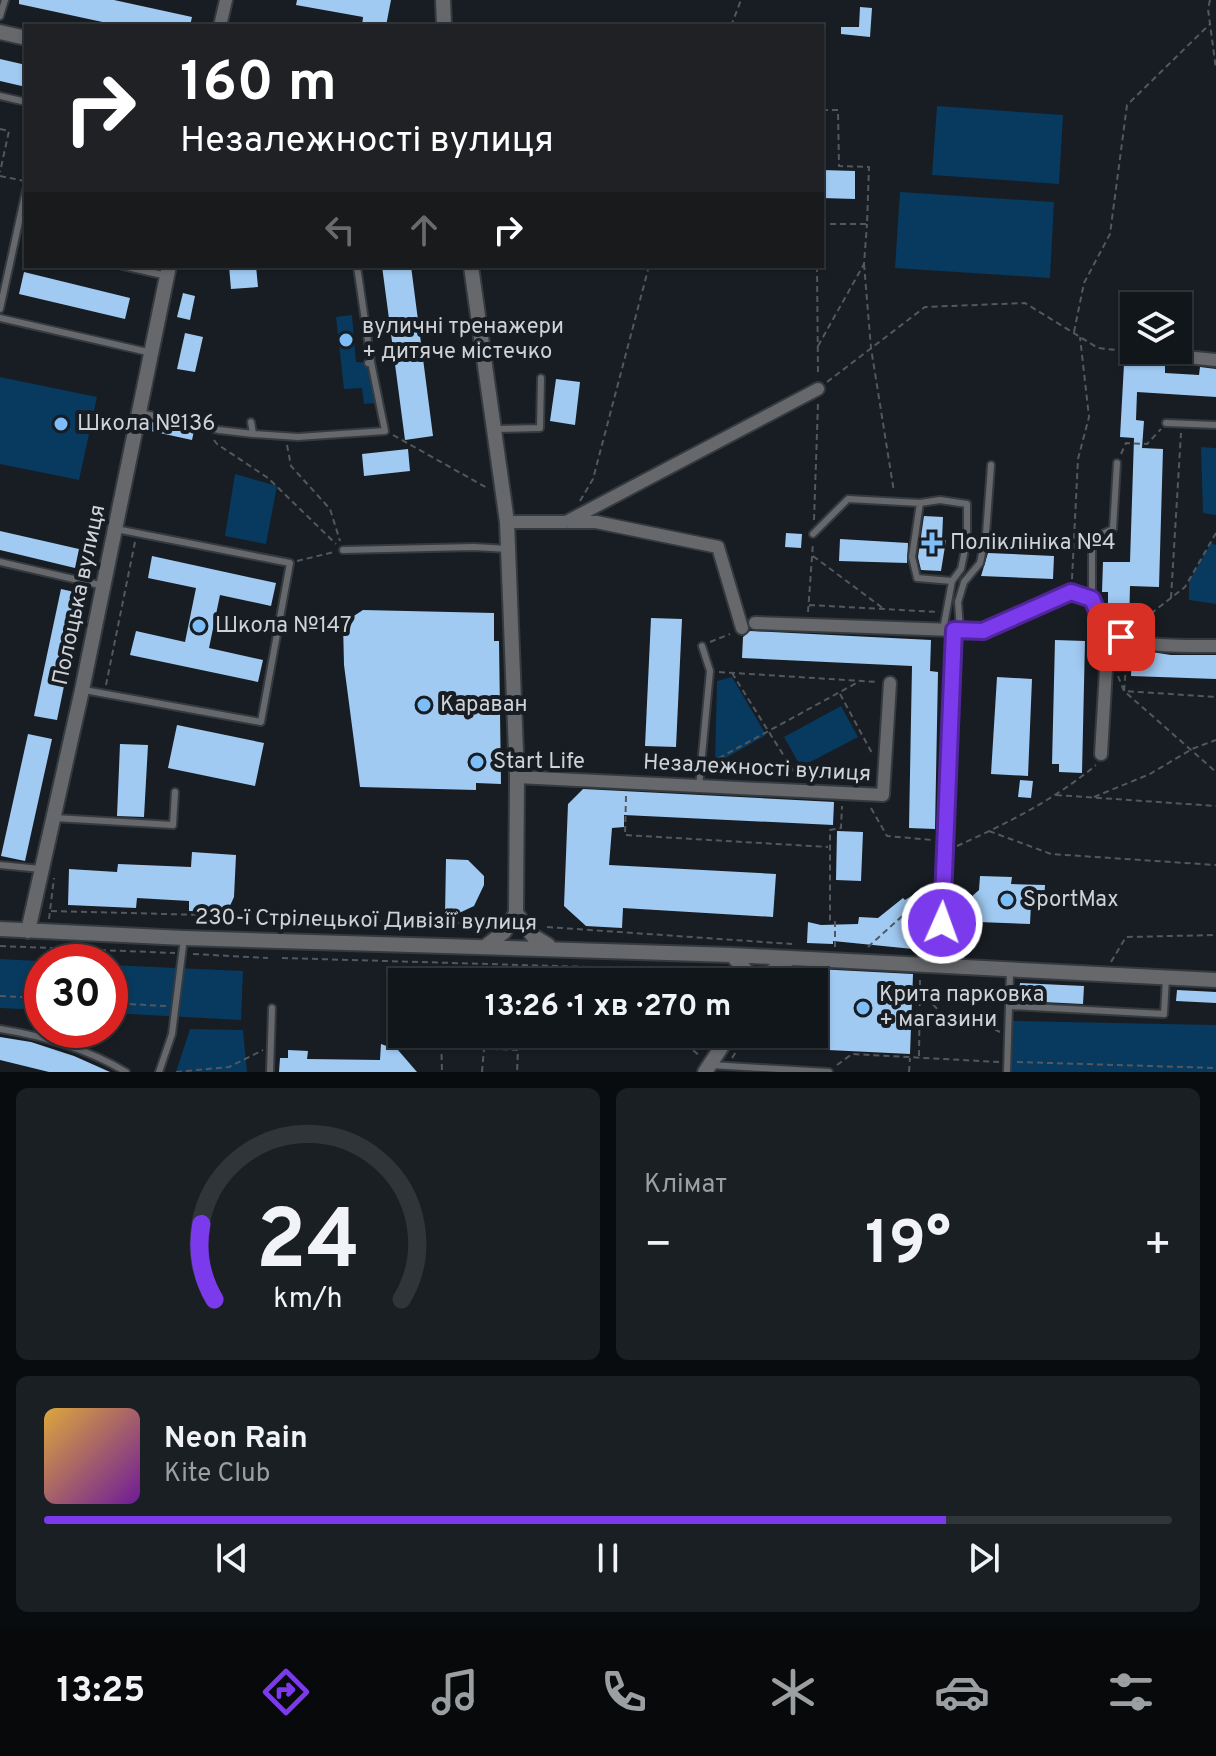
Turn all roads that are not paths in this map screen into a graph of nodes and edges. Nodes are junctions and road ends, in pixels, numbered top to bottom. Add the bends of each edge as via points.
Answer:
1 (5, 0) edge
2 (226, 0) edge
3 (443, 0) edge
4 (0, 16) edge
5 (220, 24) edge
6 (444, 24) edge
7 (0, 32) edge
8 (24, 38) edge
9 (0, 96) edge
10 (24, 102) edge
11 (24, 198) edge
12 (14, 241) junction
13 (24, 244) edge
14 (141, 268) edge
15 (357, 268) edge
16 (471, 268) edge
17 (168, 271) edge
18 (0, 309) edge
19 (0, 318) edge
20 (152, 353) junction
21 (1192, 358) edge
22 (1216, 360) edge
23 (541, 378) dead end
24 (818, 389) road end
25 (140, 413) junction
26 (251, 422) dead end
27 (1166, 423) road end
28 (1216, 425) edge
29 (494, 429) junction
30 (253, 434) junction
31 (1117, 463) road end
32 (991, 465) dead end
33 (920, 503) junction
34 (507, 522) junction
35 (566, 522) junction
36 (116, 529) junction
37 (813, 534) road end
38 (508, 549) junction
39 (343, 550) road end
40 (0, 562) edge
41 (952, 581) junction
42 (104, 586) junction
43 (1092, 599) junction
44 (755, 623) dead end
45 (742, 628) road end
46 (952, 630) junction
47 (1125, 637) junction
48 (702, 646) road end
49 (1216, 646) edge
50 (890, 683) road end
51 (82, 690) junction
52 (1099, 759) road end
53 (517, 777) junction
54 (699, 787) junction
55 (175, 792) dead end
56 (55, 818) junction
57 (0, 865) edge
58 (44, 869) junction
59 (516, 913) junction
60 (29, 924) junction
61 (0, 929) edge
62 (183, 946) junction
63 (486, 946) junction
64 (552, 948) junction
65 (792, 951) junction
66 (732, 955) junction
67 (940, 966) junction
68 (743, 968) edge
69 (775, 968) edge
70 (1010, 971) junction
71 (1166, 978) junction
72 (1216, 980) edge
73 (1009, 1006) junction
74 (272, 1008) dead end
75 (0, 1029) edge
76 (721, 1048) edge
77 (708, 1068) edge
78 (829, 1071) edge
79 (126, 1072) edge
80 (159, 1072) edge
81 (270, 1072) edge
82 (1007, 1072) edge

1 - 4 lane
2 - 5 street
3 - 6 street
7 - 8 street
9 - 10 lane
11 - 12 lane
12 - 13 lane
12 - 18 lane
14 - 17 lane
15 - 30 lane via 385,431
16 - 29 street
17 - 20 street, Полоцька вулиця
19 - 20 lane
20 - 25 street, Полоцька вулиця
21 - 22 street
23 - 29 lane via 540,428
24 - 35 street
25 - 30 lane
25 - 36 street, Полоцька вулиця
26 - 30 lane
27 - 28 lane
29 - 34 street
31 - 43 lane via 1113,529 1092,539
32 - 46 lane via 980,563 964,582
33 - 37 lane via 848,499
33 - 41 lane via 912,557 917,578
33 - 41 lane via 967,504 967,540 961,569
34 - 35 street
34 - 38 street
35 - 45 street via 596,522 718,547
36 - 42 street, Полоцька вулиця
36 - 51 lane via 290,563 261,722
38 - 39 lane
38 - 53 street
40 - 42 lane
41 - 46 lane via 946,612
42 - 51 street, Полоцька вулиця
43 - 46 street via 1071,592 983,631
43 - 47 street via 1101,621
44 - 46 street
46 - 67 street
47 - 49 street
47 - 52 street via 1106,669
48 - 54 lane via 710,671
50 - 54 street, Незалежності вулиця via 883,795
51 - 56 street, Полоцька вулиця
53 - 54 street, Незалежності вулиця
53 - 59 street
55 - 56 lane via 173,825
56 - 58 street, Полоцька вулиця
57 - 58 lane
58 - 60 street, Полоцька вулиця
59 - 63 street
59 - 64 street via 533,936
60 - 61 street, 230-ї Стрілецької Дивізії вулиця
60 - 62 street, 230-ї Стрілецької Дивізії вулиця
62 - 63 street, 230-ї Стрілецької Дивізії вулиця
62 - 80 lane via 172,1034
63 - 64 street, 230-ї Стрілецької Дивізії вулиця
64 - 66 street, 230-ї Стрілецької Дивізії вулиця
65 - 66 street, 230-ї Стрілецької Дивізії вулиця
65 - 67 street, 230-ї Стрілецької Дивізії вулиця
65 - 69 street
66 - 68 street
67 - 70 street, 230-ї Стрілецької Дивізії вулиця
70 - 71 street, 230-ї Стрілецької Дивізії вулиця
70 - 73 lane
71 - 72 street, 230-ї Стрілецької Дивізії вулиця
71 - 73 lane via 1164,1014
73 - 82 lane
74 - 81 lane
75 - 79 lane via 74,1048
76 - 77 street
77 - 78 lane

